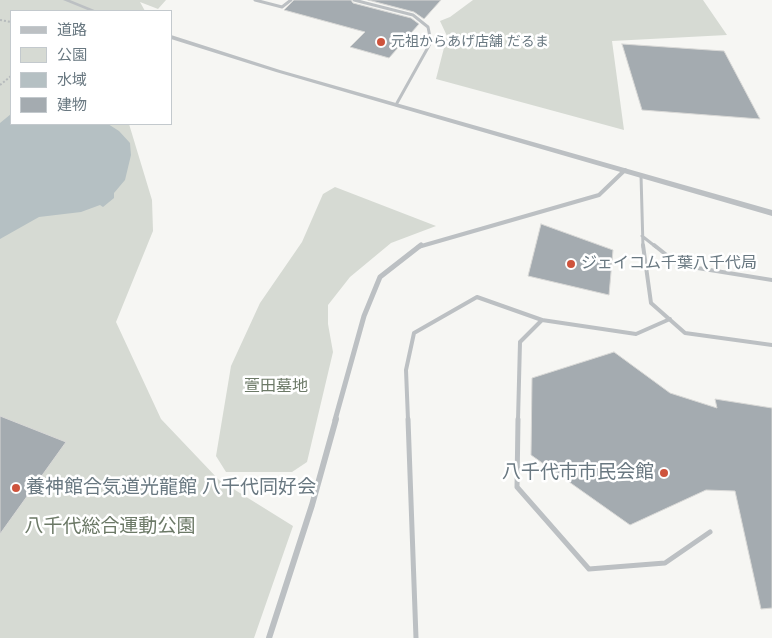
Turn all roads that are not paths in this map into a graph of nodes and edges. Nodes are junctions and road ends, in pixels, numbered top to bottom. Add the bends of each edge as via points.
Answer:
1 (64, 0) edge
2 (255, 0) edge
3 (291, 0) edge
4 (354, 0) edge
5 (91, 10) edge
6 (172, 37) edge
7 (397, 104) junction
8 (625, 170) junction
9 (641, 175) junction
10 (772, 213) edge
11 (642, 236) junction
12 (772, 280) edge
13 (542, 320) junction
14 (670, 320) junction
15 (772, 345) edge
16 (710, 532) dead end
17 (269, 638) edge
18 (416, 638) edge

1 - 5 street
2 - 3 street via 282,7
4 - 7 street via 413,15 428,27 431,42
6 - 7 street
7 - 8 street
8 - 9 street
8 - 17 street via 599,195 419,246 380,277 364,316 312,505
9 - 10 street
9 - 11 lane
11 - 12 lane via 679,265
11 - 14 lane via 651,302
13 - 14 lane via 636,334
13 - 16 lane via 520,342 518,487 589,569 665,563
13 - 18 lane via 477,296 414,333 406,370
14 - 15 lane via 685,333

